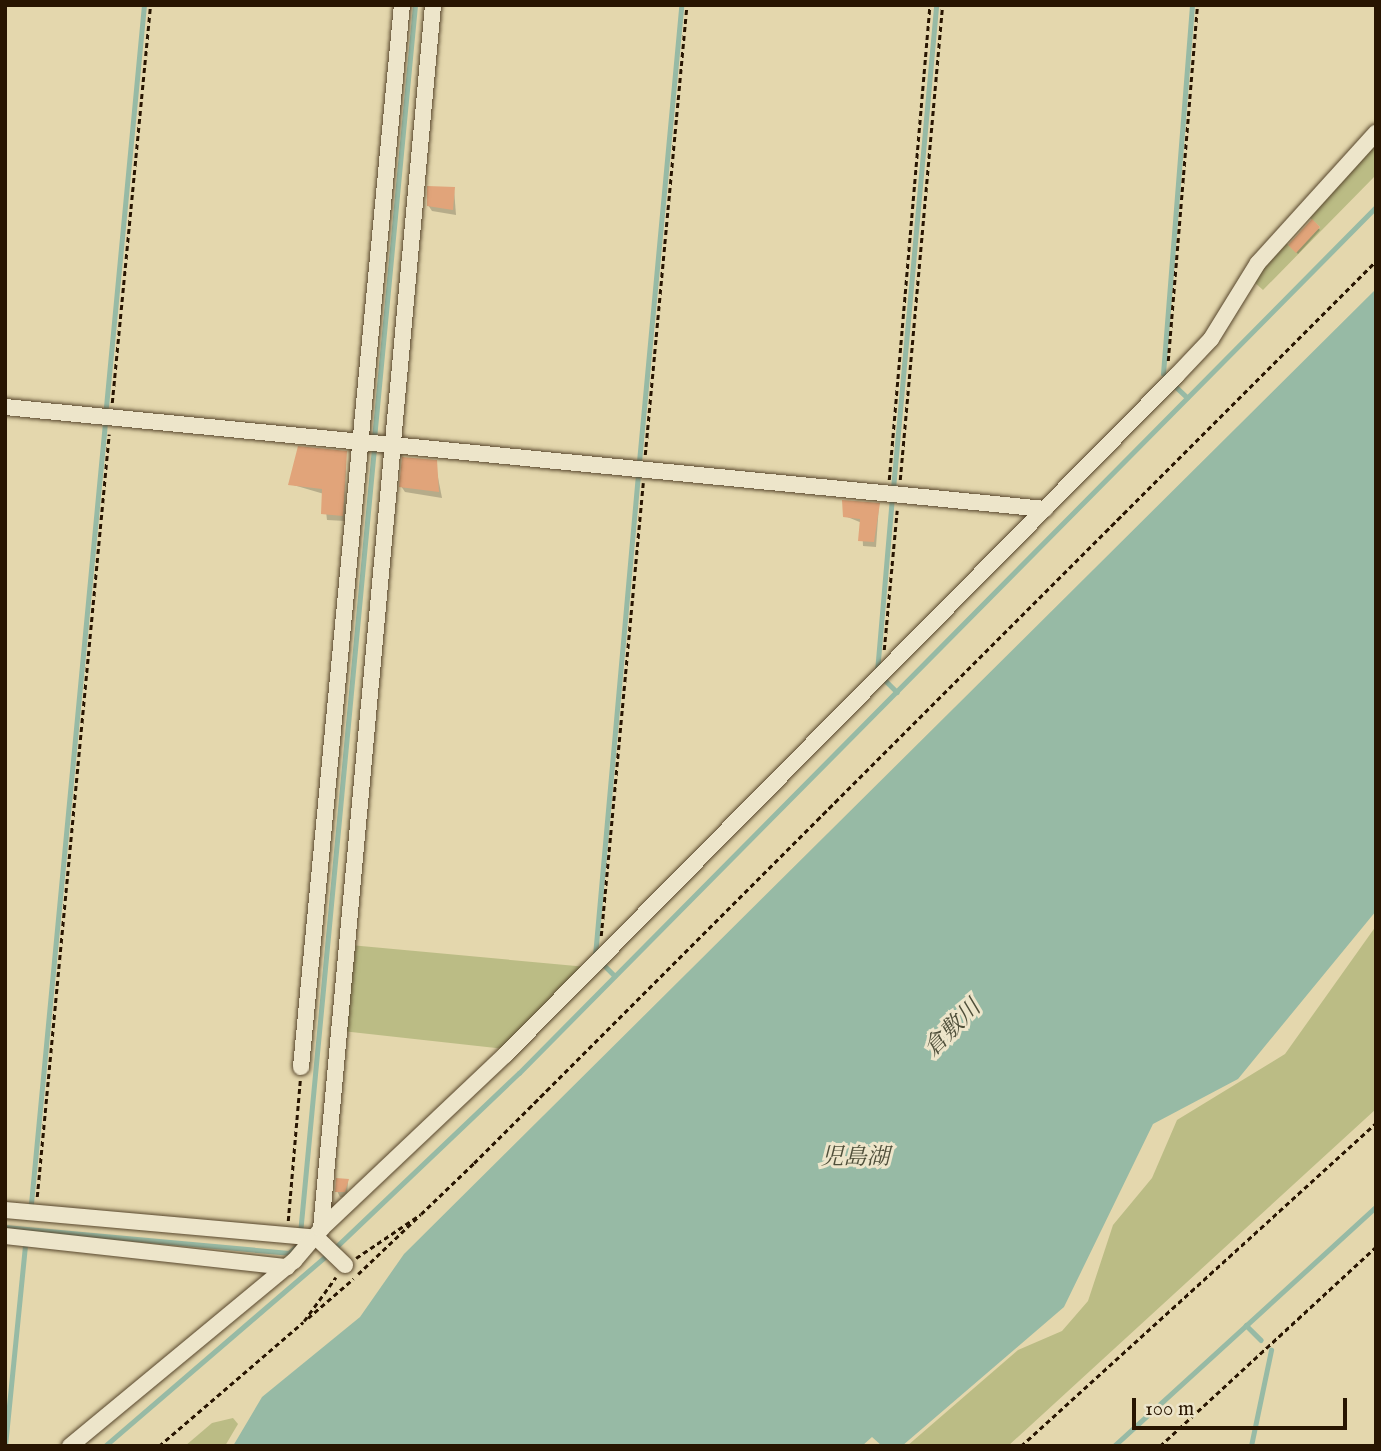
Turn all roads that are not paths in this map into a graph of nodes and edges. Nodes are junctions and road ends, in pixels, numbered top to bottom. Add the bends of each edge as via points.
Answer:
1 (402, 5) edge
2 (433, 5) edge
3 (1376, 133) edge
4 (5, 407) edge
5 (375, 442) junction
6 (1045, 509) junction
7 (301, 1067) road end
8 (5, 1210) edge
9 (5, 1236) edge
10 (303, 1244) junction
11 (342, 1262) road end
12 (70, 1446) edge

1 - 5 street
2 - 5 street
3 - 6 street via 1258,263 1211,339
4 - 5 street
5 - 6 street
5 - 7 street
5 - 10 street
6 - 10 street via 606,954
8 - 10 street
9 - 10 street
10 - 11 street
10 - 12 street

